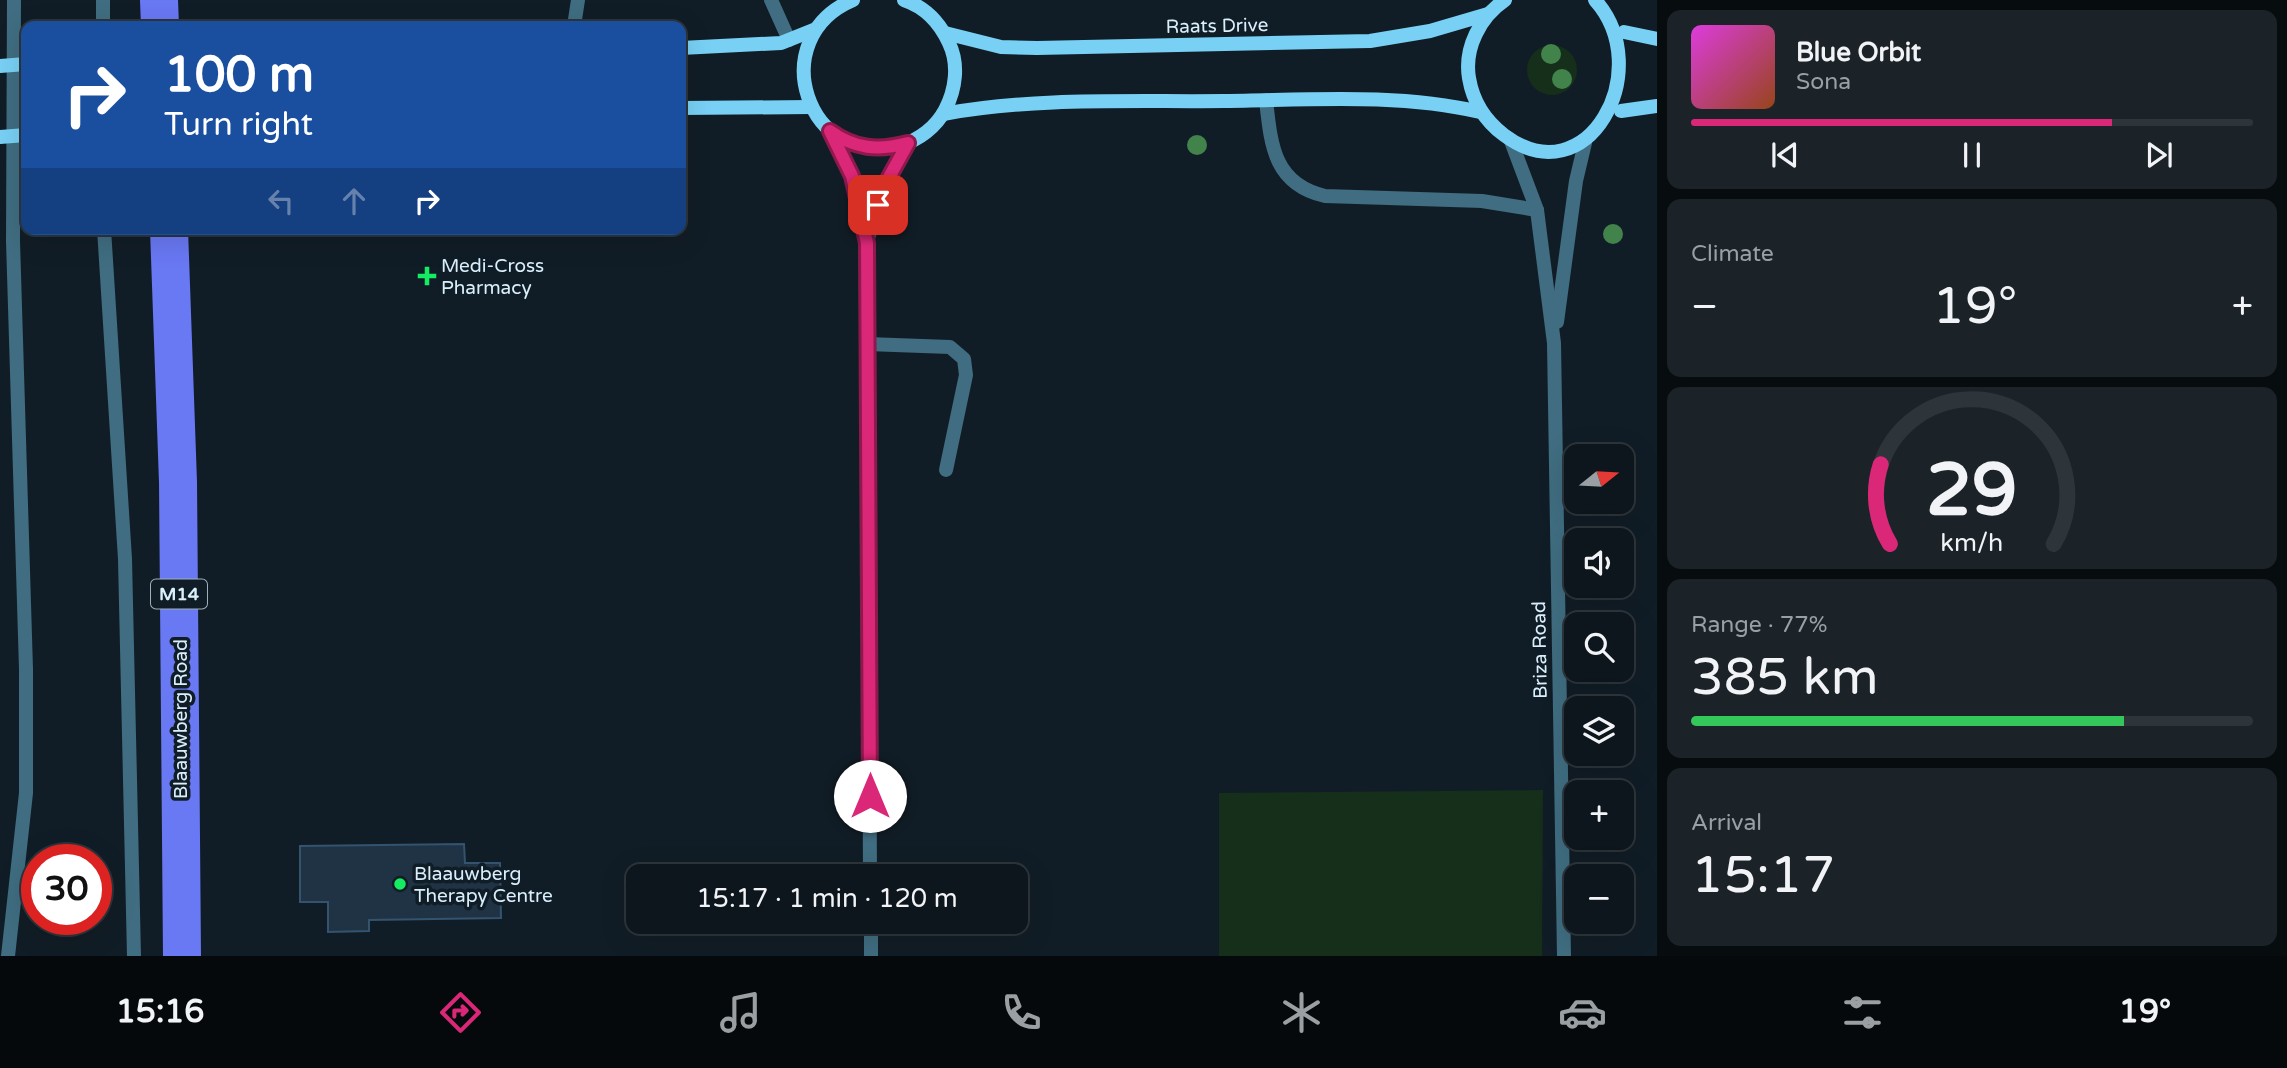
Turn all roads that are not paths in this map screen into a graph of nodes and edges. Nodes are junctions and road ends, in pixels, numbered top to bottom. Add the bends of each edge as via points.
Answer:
1 (14, 0) edge
2 (103, 0) edge
3 (159, 0) edge
4 (578, 0) edge
5 (771, 0) edge
6 (1505, 0) edge
7 (1595, 0) edge
8 (908, 1) edge
9 (846, 2) edge
10 (1488, 15) junction
11 (103, 21) edge
12 (160, 21) edge
13 (575, 21) edge
14 (816, 29) junction
15 (1624, 32) junction
16 (945, 33) junction
17 (1657, 39) edge
18 (789, 40) junction
19 (686, 48) edge
20 (14, 65) edge
21 (1266, 100) junction
22 (1657, 106) edge
23 (811, 107) junction
24 (686, 108) edge
25 (1620, 111) junction
26 (1480, 112) junction
27 (943, 114) junction
28 (830, 131) junction
29 (13, 136) edge
30 (1511, 141) junction
31 (908, 143) junction
32 (1585, 143) junction
33 (1537, 210) junction
34 (104, 235) edge
35 (169, 235) edge
36 (867, 243) junction
37 (1554, 343) junction
38 (867, 344) junction
39 (946, 470) dead end
40 (870, 864) edge
41 (870, 934) edge
42 (8, 956) edge
43 (134, 956) edge
44 (182, 956) edge
45 (871, 956) edge
46 (1564, 956) edge

1 - 20 street
2 - 11 street
3 - 12 main road
4 - 13 street
5 - 18 street
6 - 10 street
7 - 15 street via 1610,11
8 - 16 street via 924,10
9 - 14 street
10 - 16 street, Raats Drive via 1370,41 1037,48 1001,47
10 - 26 street via 1470,51 1470,83
14 - 18 street
14 - 23 street via 804,60 805,92
15 - 17 street
15 - 25 street via 1632,79
16 - 27 street via 952,48 955,82
18 - 19 street via 747,47
20 - 29 street
21 - 26 street via 1437,102
21 - 27 street via 1007,103
21 - 33 street via 1276,157 1285,174 1310,193 1482,201
22 - 25 street
23 - 24 street
23 - 28 street
25 - 32 street via 1611,124
26 - 30 street
27 - 31 street
28 - 31 street via 867,148
28 - 36 street via 852,176
29 - 42 street via 26,766
30 - 32 street via 1548,151
30 - 33 street, Briza Road
31 - 36 street via 887,181
32 - 37 street, Briza Road
33 - 37 street, Briza Road
34 - 43 street via 125,559
35 - 44 main road, Blaauwberg Road / M14 via 178,482
36 - 38 street
37 - 46 street, Briza Road
38 - 39 street via 950,347 964,359 966,375
38 - 40 street
41 - 45 street

